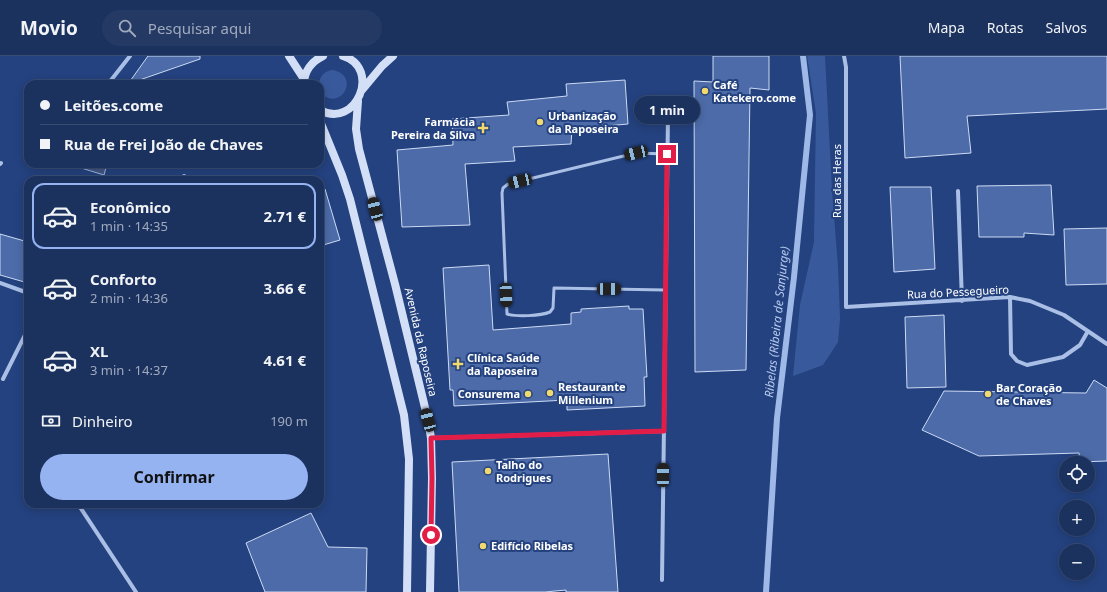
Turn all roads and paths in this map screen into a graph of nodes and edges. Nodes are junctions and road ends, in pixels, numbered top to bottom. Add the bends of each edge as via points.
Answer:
1 (130, 56) edge
2 (289, 56) edge
3 (322, 56) edge
4 (347, 56) edge
5 (393, 56) edge
6 (844, 56) edge
7 (111, 80) edge
8 (303, 80) edge
9 (304, 80) edge
10 (362, 90) junction
11 (358, 101) junction
12 (324, 111) edge
13 (668, 115) dead end
14 (324, 131) edge
15 (667, 154) junction
16 (958, 191) dead end
17 (0, 283) edge
18 (665, 290) junction
19 (24, 292) edge
20 (1010, 297) junction
21 (962, 300) junction
22 (846, 307) joint
23 (1088, 331) junction
24 (24, 337) edge
25 (1107, 344) edge
26 (3, 379) dead end
27 (664, 431) junction
28 (431, 438) junction
29 (81, 508) edge
30 (662, 580) dead end
31 (136, 592) edge
32 (407, 592) edge
33 (430, 592) edge

1 - 7 street
2 - 8 main road
3 - 9 main road via 307,69
4 - 10 main road, Avenida da Raposeira via 360,71 363,80
5 - 10 main road
6 - 22 street, Rua das Heras
10 - 11 main road, Avenida da Raposeira
11 - 12 main road via 342,112 332,114
11 - 28 main road, Avenida da Raposeira via 356,129 359,149 396,284
13 - 15 street
14 - 32 main road via 350,199 404,415 409,459
15 - 18 street
15 - 18 lane via 636,153 618,157 508,184 502,193 507,314 512,316 550,312 553,308 554,288
16 - 21 street
17 - 19 street
18 - 27 street
20 - 21 street, Rua do Pessegueiro
20 - 23 street, Rua do Pessegueiro via 1030,301 1064,315
20 - 23 street via 1011,354 1017,361 1027,365 1063,357 1080,345
21 - 22 street, Rua do Pessegueiro
23 - 25 street, Rua do Pessegueiro
24 - 26 street
27 - 28 street
27 - 30 street
28 - 33 main road, Avenida da Raposeira
29 - 31 street

